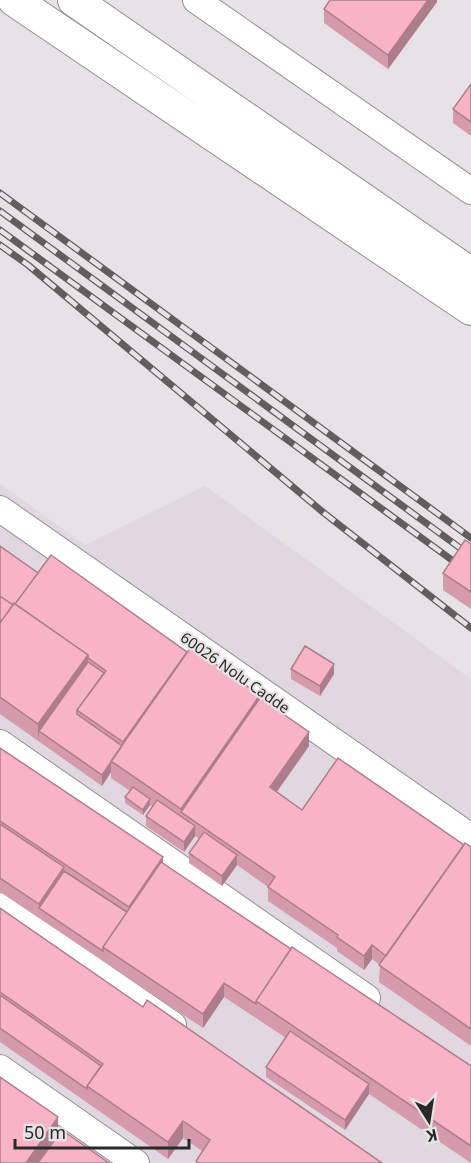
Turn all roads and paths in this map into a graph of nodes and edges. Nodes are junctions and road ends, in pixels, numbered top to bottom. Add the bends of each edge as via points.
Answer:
1 (14, 0) edge
2 (74, 0) edge
3 (196, 0) edge
4 (471, 191) edge
5 (471, 274) edge
6 (471, 309) edge
7 (1, 513) edge
8 (0, 743) edge
9 (471, 837) edge
10 (0, 906) edge
11 (383, 1008) edge
12 (196, 1041) edge
13 (0, 1068) edge
14 (136, 1163) edge

1 - 6 street
2 - 5 street
3 - 4 street
7 - 9 street, 60026 Nolu Cadde
8 - 11 street
10 - 12 street
13 - 14 street

